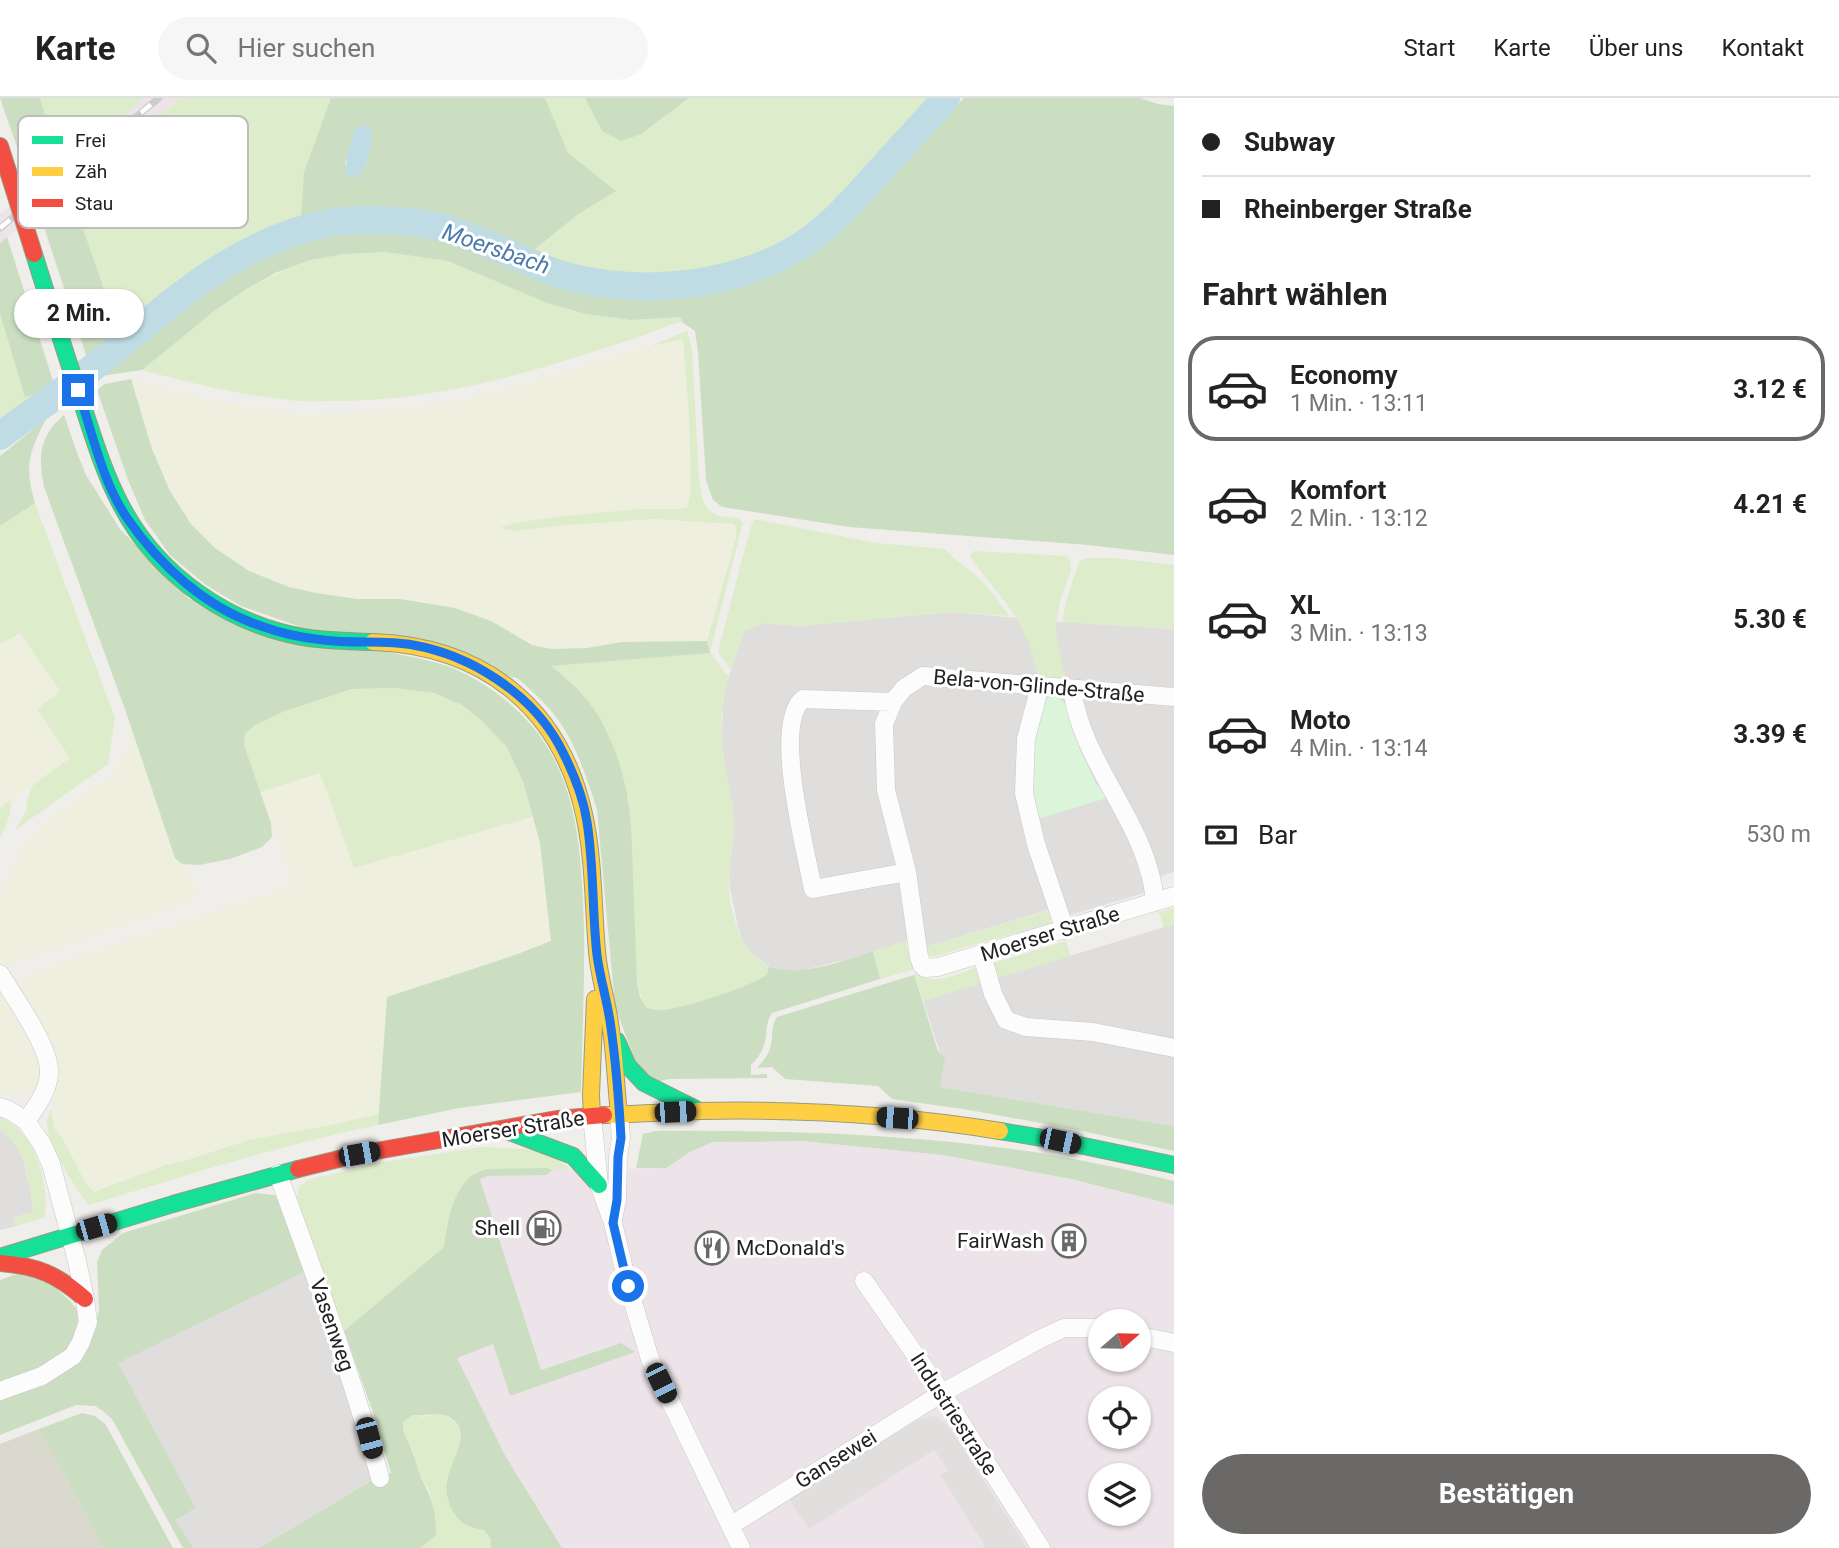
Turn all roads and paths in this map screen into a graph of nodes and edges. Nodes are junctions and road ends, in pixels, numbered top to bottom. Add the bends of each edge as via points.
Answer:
1 (0, 146) edge
2 (18, 203) edge
3 (26, 228) edge
4 (1040, 687) junction
5 (1072, 689) junction
6 (1174, 697) edge
7 (893, 702) junction
8 (907, 872) junction
9 (1174, 896) edge
10 (1155, 902) junction
11 (1065, 930) junction
12 (597, 955) junction
13 (982, 955) junction
14 (0, 974) edge
15 (611, 1026) junction
16 (1174, 1048) edge
17 (0, 1107) edge
18 (700, 1111) junction
19 (620, 1114) junction
20 (592, 1116) junction
21 (26, 1121) junction
22 (502, 1129) junction
23 (1174, 1165) edge
24 (278, 1174) junction
25 (599, 1185) junction
26 (613, 1223) junction
27 (71, 1235) junction
28 (0, 1257) edge
29 (0, 1264) edge
30 (864, 1281) dead end
31 (85, 1299) junction
32 (1088, 1328) edge
33 (1152, 1339) edge
34 (1174, 1343) edge
35 (0, 1391) edge
36 (943, 1393) junction
37 (380, 1478) dead end
38 (730, 1526) junction
39 (741, 1548) edge
40 (1041, 1548) edge

1 - 2 main road, bridge
3 - 12 main road, bridge via 107,477 126,515 161,560 217,606 262,627 324,640 413,645 454,656 499,681 539,716 568,764 587,821
4 - 5 street, Bela-von-Glinde-Straße
4 - 7 street, Bela-von-Glinde-Straße via 923,677 904,688
4 - 11 street via 1026,739 1024,793
5 - 6 street, Bela-von-Glinde-Straße
5 - 10 street via 1089,744 1136,834
7 - 8 street via 884,724 887,790
7 - 8 street via 803,699 796,704 790,726 790,754 813,889
8 - 13 street, Moerser Straße via 922,965 938,967
9 - 10 street, Moerser Straße
10 - 11 street, Moerser Straße
11 - 13 street, Moerser Straße
12 - 15 main road
12 - 20 main road
13 - 16 street via 1006,1020 1026,1027 1093,1032
14 - 21 street via 48,1060 43,1093
15 - 18 main road via 628,1066 644,1083
15 - 19 main road
17 - 21 street
18 - 19 main road, Moerser Straße
18 - 23 main road, Moerser Straße via 941,1123
19 - 20 main road, Moerser Straße
19 - 26 street
20 - 22 main road, Moerser Straße
20 - 25 street
21 - 27 street via 51,1164
22 - 24 main road, Moerser Straße via 359,1154
22 - 25 main road via 573,1156
24 - 27 main road, Moerser Straße
24 - 37 street, Vasenweg via 345,1360
25 - 26 street
26 - 38 street via 650,1359
27 - 28 main road, Moerser Straße
27 - 31 street
29 - 31 main road via 50,1272
30 - 36 street, Industriestraße
31 - 35 street via 88,1322 73,1356 42,1377
32 - 36 street, Gansewei via 1064,1328
33 - 34 street
36 - 38 street, Gansewei
36 - 40 street, Industriestraße
38 - 39 street

